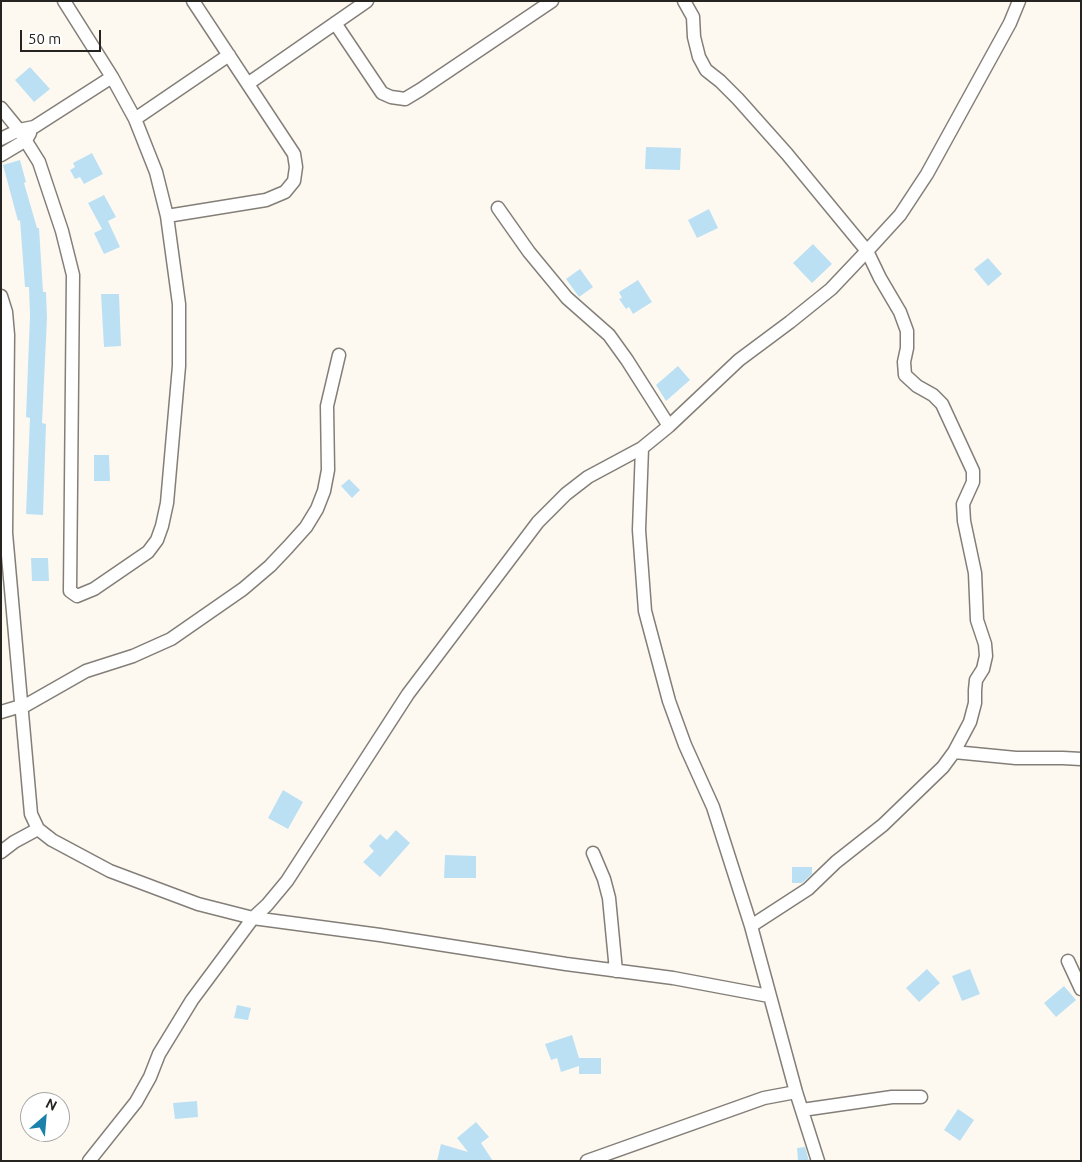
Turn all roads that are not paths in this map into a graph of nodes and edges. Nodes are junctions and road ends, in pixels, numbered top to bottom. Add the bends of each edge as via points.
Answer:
1 (64, 1) edge
2 (193, 1) edge
3 (367, 1) edge
4 (552, 1) edge
5 (684, 1) edge
6 (1019, 1) edge
7 (335, 23) junction
8 (229, 55) junction
9 (112, 77) junction
10 (249, 83) junction
11 (1, 108) edge
12 (135, 119) junction
13 (22, 135) junction
14 (1, 139) edge
15 (1, 155) edge
16 (498, 208) dead end
17 (167, 216) junction
18 (867, 252) junction
19 (1, 296) edge
20 (338, 355) dead end
21 (669, 426) junction
22 (642, 448) junction
23 (21, 707) junction
24 (1, 712) edge
25 (954, 752) junction
26 (1081, 759) edge
27 (38, 829) junction
28 (1, 852) edge
29 (593, 854) dead end
30 (253, 918) junction
31 (751, 926) junction
32 (1068, 961) dead end
33 (616, 971) junction
34 (1081, 989) edge
35 (769, 996) junction
36 (796, 1092) junction
37 (921, 1097) dead end
38 (802, 1110) junction
39 (89, 1161) edge
40 (587, 1161) edge
41 (818, 1161) edge

1 - 9 street
2 - 8 street
3 - 7 street
4 - 7 street via 405,99 382,93
5 - 18 street via 693,17 694,37 706,70 726,87 787,154
6 - 18 street via 927,174 900,215
7 - 10 street
8 - 10 street
8 - 12 street
9 - 12 street
9 - 13 street
10 - 17 street via 294,154 294,181 284,192 266,200
11 - 13 street
12 - 17 street via 156,172
13 - 14 street
13 - 15 street
13 - 17 street via 39,162 73,275 70,591 77,596 94,589 148,552 162,526 167,503 179,366 179,304
16 - 21 street via 562,292 609,335
18 - 21 street via 831,289 738,360
18 - 25 street via 907,330 905,375 942,404 973,471 973,482 963,504 963,512 986,656 976,680 970,722
19 - 23 street via 8,335 6,533
20 - 23 street via 327,406 328,470 324,491 306,527 288,547 243,589 171,639 133,656 86,670
21 - 22 street
22 - 30 street via 588,477 538,522 408,694 287,881
22 - 31 street via 639,530 645,611 669,702 713,807
23 - 24 street
23 - 27 street via 31,814
25 - 26 street via 1016,758
25 - 31 street via 943,767 883,825 808,889
27 - 28 street
27 - 30 street via 110,871 198,904
29 - 33 street via 609,898
30 - 33 street
30 - 39 street via 192,1000 159,1054 136,1102
31 - 35 street
32 - 34 street
33 - 35 street
35 - 36 street
36 - 38 street
36 - 40 street via 764,1098
37 - 38 street via 892,1097
38 - 41 street

